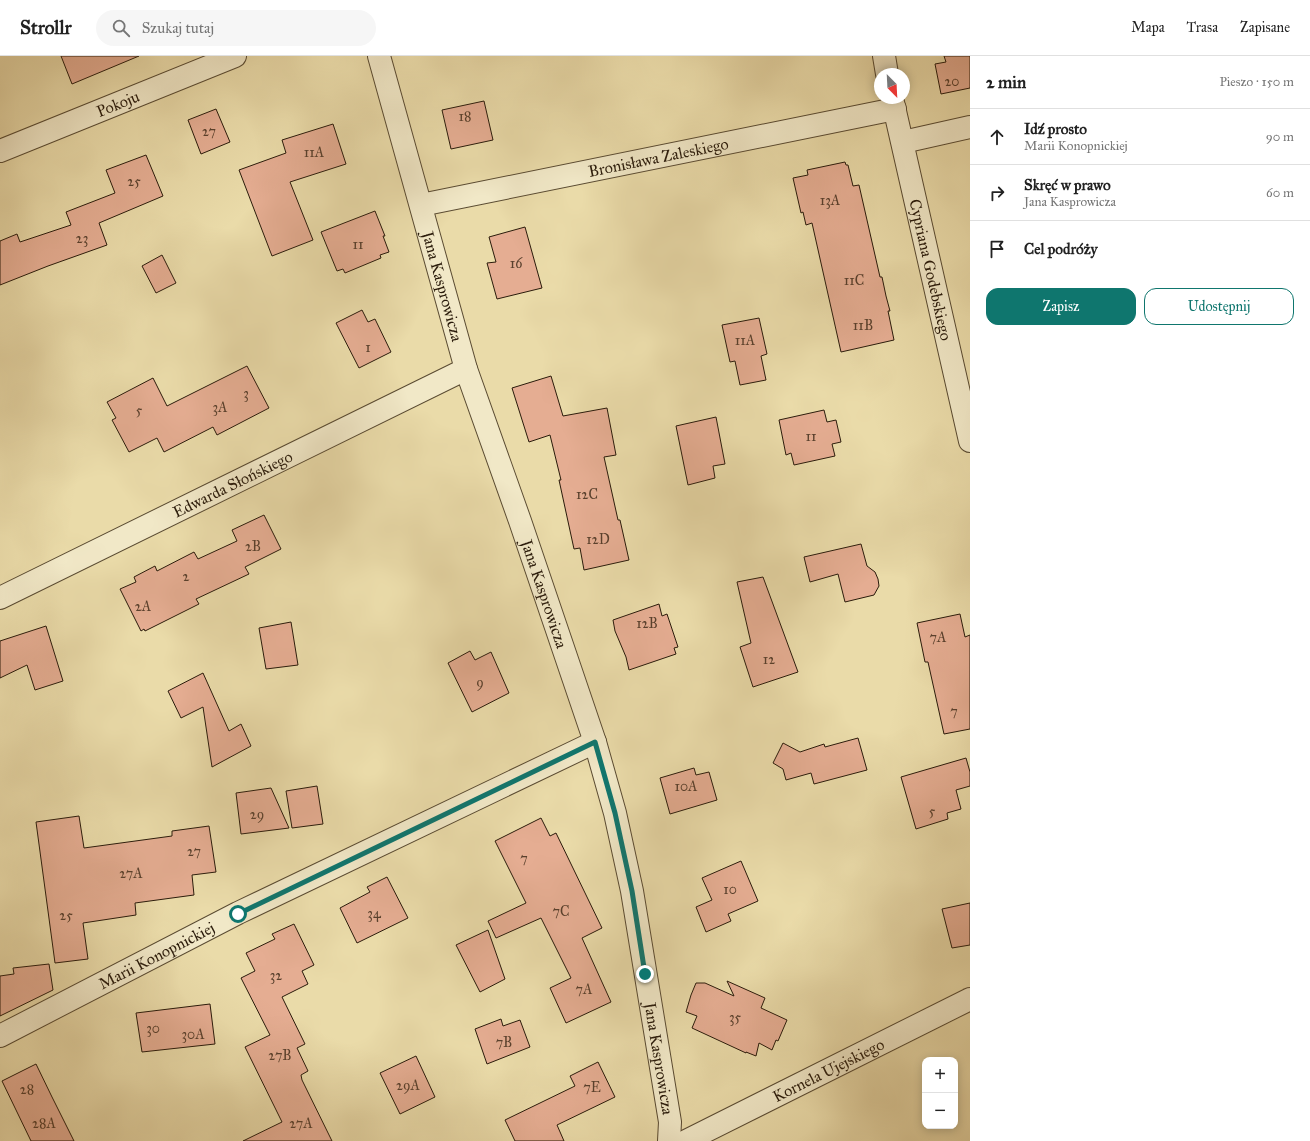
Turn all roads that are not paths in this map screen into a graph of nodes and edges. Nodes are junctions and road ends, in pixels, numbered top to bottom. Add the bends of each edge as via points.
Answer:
1 (235, 56) edge
2 (379, 56) edge
3 (884, 56) edge
4 (886, 68) edge
5 (894, 104) edge
6 (970, 127) edge
7 (903, 142) junction
8 (0, 152) edge
9 (421, 205) junction
10 (466, 369) junction
11 (970, 441) edge
12 (0, 598) edge
13 (595, 742) junction
14 (970, 999) edge
15 (0, 1036) edge
16 (669, 1141) edge
17 (686, 1141) edge

1 - 8 street, Pokoju
2 - 9 street, Jana Kasprowicza
3 - 4 street
5 - 7 street, Cypriana Godebskiego
5 - 9 street, Bronisława Zaleskiego
6 - 7 street
7 - 11 street, Cypriana Godebskiego
9 - 10 street, Jana Kasprowicza
10 - 12 street, Edwarda Słońskiego
10 - 13 street, Jana Kasprowicza
13 - 15 street, Marii Konopnickiej via 238,914
13 - 16 street, Jana Kasprowicza via 615,813 632,891 670,1122
14 - 17 street, Kornela Ujejskiego

